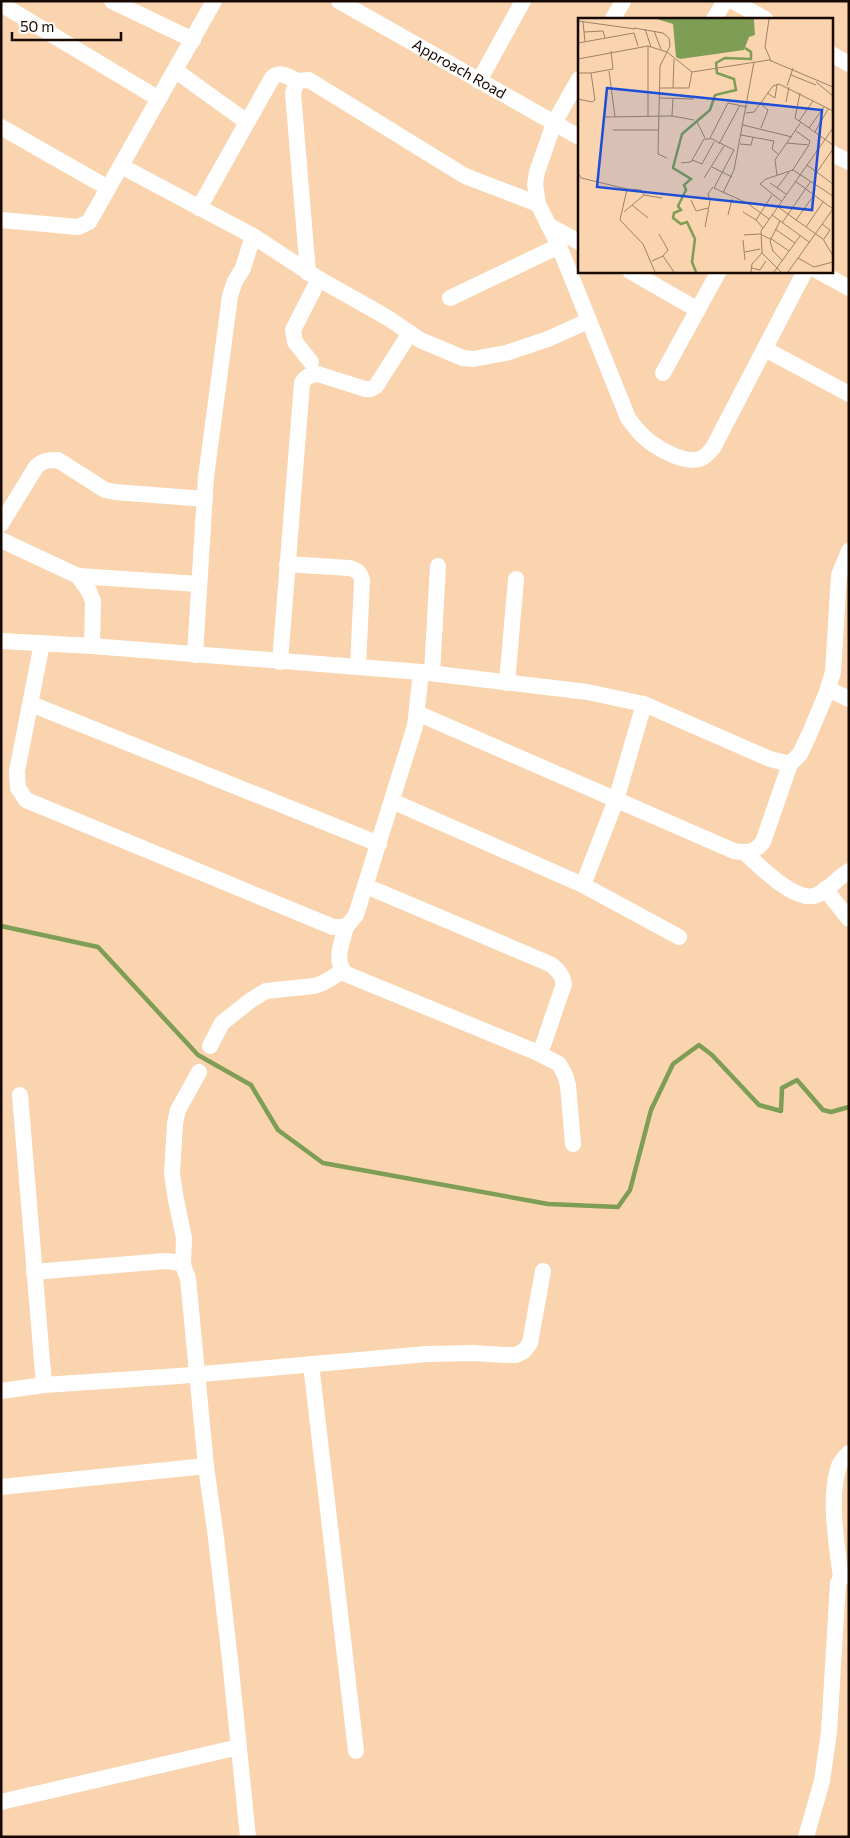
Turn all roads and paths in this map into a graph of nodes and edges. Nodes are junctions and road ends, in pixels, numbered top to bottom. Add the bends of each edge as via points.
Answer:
1 (112, 1) edge
2 (214, 1) edge
3 (338, 1) edge
4 (523, 1) edge
5 (623, 1) edge
6 (725, 1) edge
7 (733, 1) edge
8 (1, 4) edge
9 (614, 18) edge
10 (715, 18) edge
11 (763, 18) edge
12 (193, 40) junction
13 (832, 55) edge
14 (849, 64) edge
15 (176, 71) junction
16 (297, 81) junction
17 (479, 81) junction
18 (578, 81) edge
19 (159, 99) junction
20 (247, 122) junction
21 (554, 123) junction
22 (1, 126) edge
23 (578, 136) edge
24 (832, 154) edge
25 (849, 162) edge
26 (121, 166) junction
27 (108, 188) junction
28 (538, 204) junction
29 (199, 208) junction
30 (1, 220) edge
31 (548, 225) junction
32 (253, 236) junction
33 (578, 241) edge
34 (559, 246) junction
35 (632, 272) edge
36 (718, 272) edge
37 (804, 272) edge
38 (820, 272) edge
39 (314, 276) junction
40 (849, 288) edge
41 (450, 298) dead end
42 (698, 310) junction
43 (588, 321) junction
44 (410, 333) junction
45 (764, 349) junction
46 (311, 362) dead end
47 (663, 373) dead end
48 (849, 394) edge
49 (205, 498) junction
50 (1, 524) edge
51 (1, 540) edge
52 (849, 551) edge
53 (287, 564) junction
54 (438, 566) dead end
55 (78, 576) junction
56 (516, 579) dead end
57 (199, 584) junction
58 (1, 641) edge
59 (42, 643) junction
60 (92, 646) junction
61 (195, 655) junction
62 (280, 662) junction
63 (358, 667) junction
64 (427, 673) junction
65 (507, 683) junction
66 (828, 689) junction
67 (849, 699) edge
68 (31, 704) junction
69 (644, 704) junction
70 (417, 713) junction
71 (790, 764) junction
72 (616, 800) junction
73 (392, 801) junction
74 (379, 844) junction
75 (745, 853) junction
76 (849, 871) edge
77 (583, 885) junction
78 (366, 886) junction
79 (825, 889) junction
80 (849, 919) edge
81 (346, 927) junction
82 (679, 937) dead end
83 (343, 971) junction
84 (210, 1046) dead end
85 (540, 1054) junction
86 (199, 1072) dead end
87 (20, 1095) dead end
88 (573, 1144) dead end
89 (183, 1265) junction
90 (543, 1271) dead end
91 (34, 1272) junction
92 (311, 1364) junction
93 (197, 1374) junction
94 (44, 1385) junction
95 (1, 1391) edge
96 (849, 1453) edge
97 (206, 1466) junction
98 (1, 1487) edge
99 (845, 1576) edge
100 (239, 1747) junction
101 (356, 1751) dead end
102 (1, 1802) edge
103 (248, 1837) edge
104 (806, 1837) edge

1 - 12 street
2 - 12 street
3 - 17 street, Approach Road
4 - 17 street
5 - 9 street
6 - 10 street
7 - 11 street
8 - 19 street
12 - 15 street
13 - 14 street
15 - 19 street
15 - 20 street
16 - 20 street via 282,74 275,75
16 - 28 street via 309,80 465,176
16 - 39 street via 293,93
17 - 21 street, Approach Road
18 - 21 street
19 - 26 street
20 - 29 street
21 - 23 street, Approach Road
21 - 28 street via 537,172
22 - 27 street
24 - 25 street
26 - 27 street
26 - 29 street
27 - 30 street via 94,215 84,226
28 - 31 street
29 - 32 street
31 - 33 street
31 - 34 street
32 - 39 street
32 - 49 street via 230,296
34 - 41 street
34 - 43 street
35 - 42 street
36 - 42 street
37 - 45 street
38 - 40 street
39 - 44 street
39 - 46 street via 293,330 294,342
42 - 47 street
43 - 44 street via 506,353 473,359 450,353
43 - 45 street via 628,418 654,444 680,459 692,461 704,458 713,448
44 - 53 street via 371,389 318,374 305,377
45 - 48 street
49 - 50 street via 105,490 58,460 49,460 36,467
49 - 57 street
51 - 55 street
52 - 66 street via 839,575 835,652
53 - 62 street
53 - 63 street via 349,568 360,574
54 - 64 street
55 - 57 street
55 - 60 street via 93,601
56 - 65 street
57 - 61 street
58 - 59 street
59 - 60 street
59 - 68 street
60 - 61 street
61 - 62 street
62 - 63 street
63 - 64 street
64 - 65 street
64 - 70 street
65 - 69 street via 587,692
66 - 67 street
66 - 71 street via 800,754
68 - 74 street
68 - 81 street via 17,770 18,788 26,800 333,927
69 - 71 street via 770,759
69 - 72 street
70 - 72 street
70 - 73 street
71 - 75 street via 763,842 756,850
72 - 75 street via 734,852
72 - 77 street
73 - 74 street
73 - 77 street
74 - 78 street
75 - 79 street via 798,894 818,895
76 - 79 street
77 - 82 street
78 - 81 street via 356,915
78 - 85 street via 560,971 564,984
79 - 80 street
81 - 83 street via 339,958
83 - 84 street via 314,986 266,991 222,1023
83 - 85 street
85 - 88 street via 559,1064 565,1075
86 - 89 street via 178,1110 175,1124 172,1174 184,1238
87 - 91 street
89 - 91 street via 165,1261
89 - 93 street via 188,1279
90 - 92 street via 530,1343 524,1351 505,1355 427,1354
91 - 94 street
92 - 93 street
92 - 101 street
93 - 94 street
93 - 97 street
94 - 95 street
96 - 99 street via 840,1464 834,1513
97 - 98 street
97 - 100 street
99 - 104 street via 838,1583 836,1595 829,1732 822,1781
100 - 102 street
100 - 103 street

